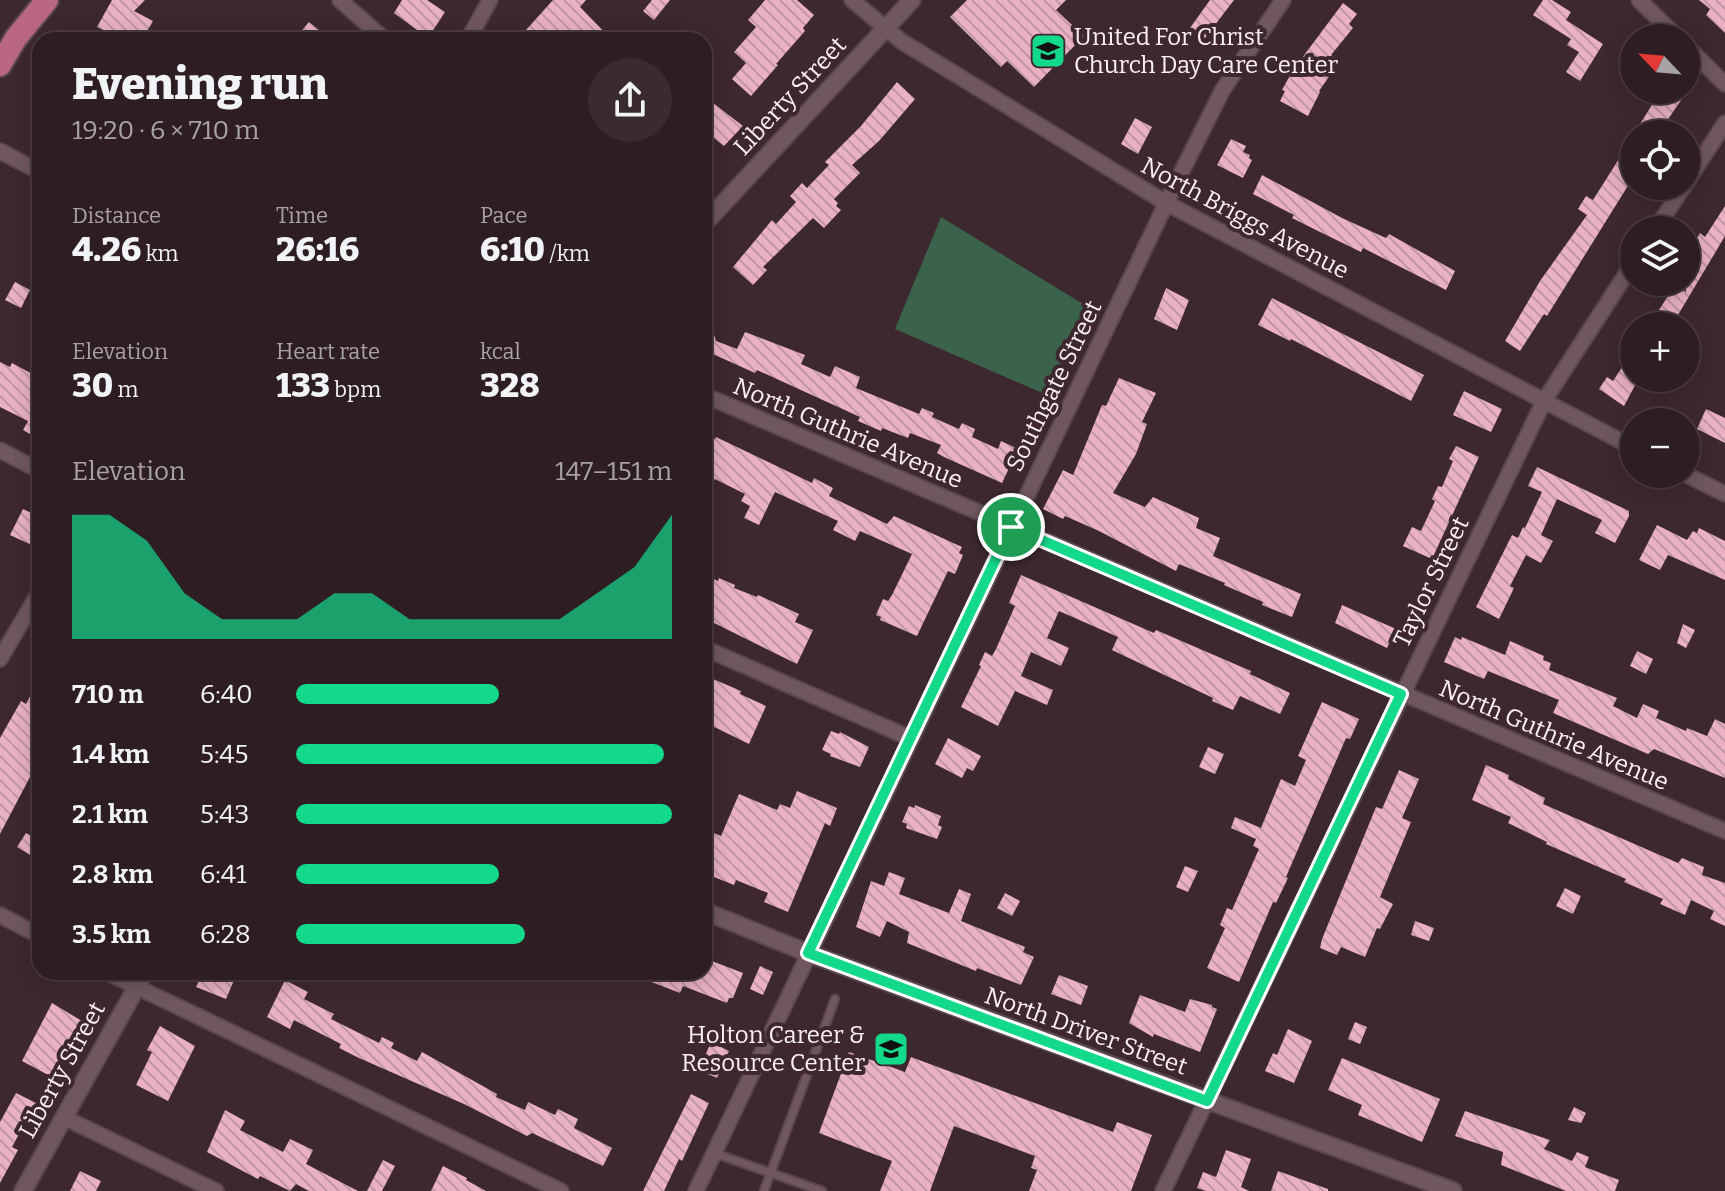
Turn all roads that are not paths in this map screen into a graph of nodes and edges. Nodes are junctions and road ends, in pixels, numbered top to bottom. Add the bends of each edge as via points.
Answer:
1 (47, 0) edge
2 (340, 0) edge
3 (490, 0) edge
4 (852, 0) edge
5 (912, 0) edge
6 (1283, 0) edge
7 (1639, 0) edge
8 (1664, 24) edge
9 (885, 29) junction
10 (376, 32) edge
11 (472, 32) edge
12 (1700, 60) edge
13 (0, 65) edge
14 (1725, 84) edge
15 (1725, 123) edge
16 (0, 151) edge
17 (1700, 161) edge
18 (32, 168) edge
19 (1166, 203) junction
20 (712, 215) edge
21 (1620, 284) edge
22 (712, 398) edge
23 (1544, 401) junction
24 (1620, 441) edge
25 (0, 450) edge
26 (32, 467) edge
27 (1700, 482) edge
28 (1725, 494) edge
29 (1011, 527) junction
30 (32, 605) edge
31 (712, 651) edge
32 (0, 659) edge
33 (1401, 694) junction
34 (910, 738) junction
35 (1725, 831) edge
36 (712, 914) edge
37 (0, 915) edge
38 (32, 932) edge
39 (808, 953) junction
40 (120, 980) edge
41 (140, 980) edge
42 (135, 988) junction
43 (835, 999) dead end
44 (1207, 1101) junction
45 (63, 1117) junction
46 (714, 1153) junction
47 (770, 1172) junction
48 (23, 1191) edge
49 (216, 1191) edge
50 (561, 1191) edge
51 (696, 1191) edge
52 (764, 1191) edge
53 (822, 1191) edge
54 (1163, 1191) edge
55 (1453, 1191) edge

1 - 13 main road
2 - 10 street
3 - 11 street
4 - 9 street, North Briggs Avenue
5 - 9 street, Liberty Street
6 - 19 street, Southgate Street via 1222,91
7 - 8 street
9 - 19 street, North Briggs Avenue
9 - 20 street, Liberty Street
12 - 14 street
15 - 17 street
16 - 18 street
19 - 23 street, North Briggs Avenue
19 - 29 street, Southgate Street
21 - 23 street, Taylor Street
22 - 29 street, North Guthrie Avenue
23 - 24 street, North Briggs Avenue
23 - 33 street, Taylor Street
25 - 26 street
27 - 28 street
29 - 33 street, North Guthrie Avenue
29 - 34 street, Southgate Street
30 - 32 street
31 - 34 street
33 - 35 street, North Guthrie Avenue
33 - 44 street, Taylor Street
34 - 39 street, Southgate Street
36 - 39 street, North Driver Street
37 - 38 street
39 - 44 street, North Driver Street
39 - 46 street, Southgate Street
40 - 42 street
41 - 42 street, Liberty Street
42 - 45 street, Liberty Street
42 - 50 street
43 - 47 lane
44 - 54 street, Taylor Street
44 - 55 street, North Driver Street
45 - 48 street, Liberty Street
45 - 49 street
46 - 47 lane
46 - 51 street, Southgate Street
47 - 52 lane
47 - 53 lane

